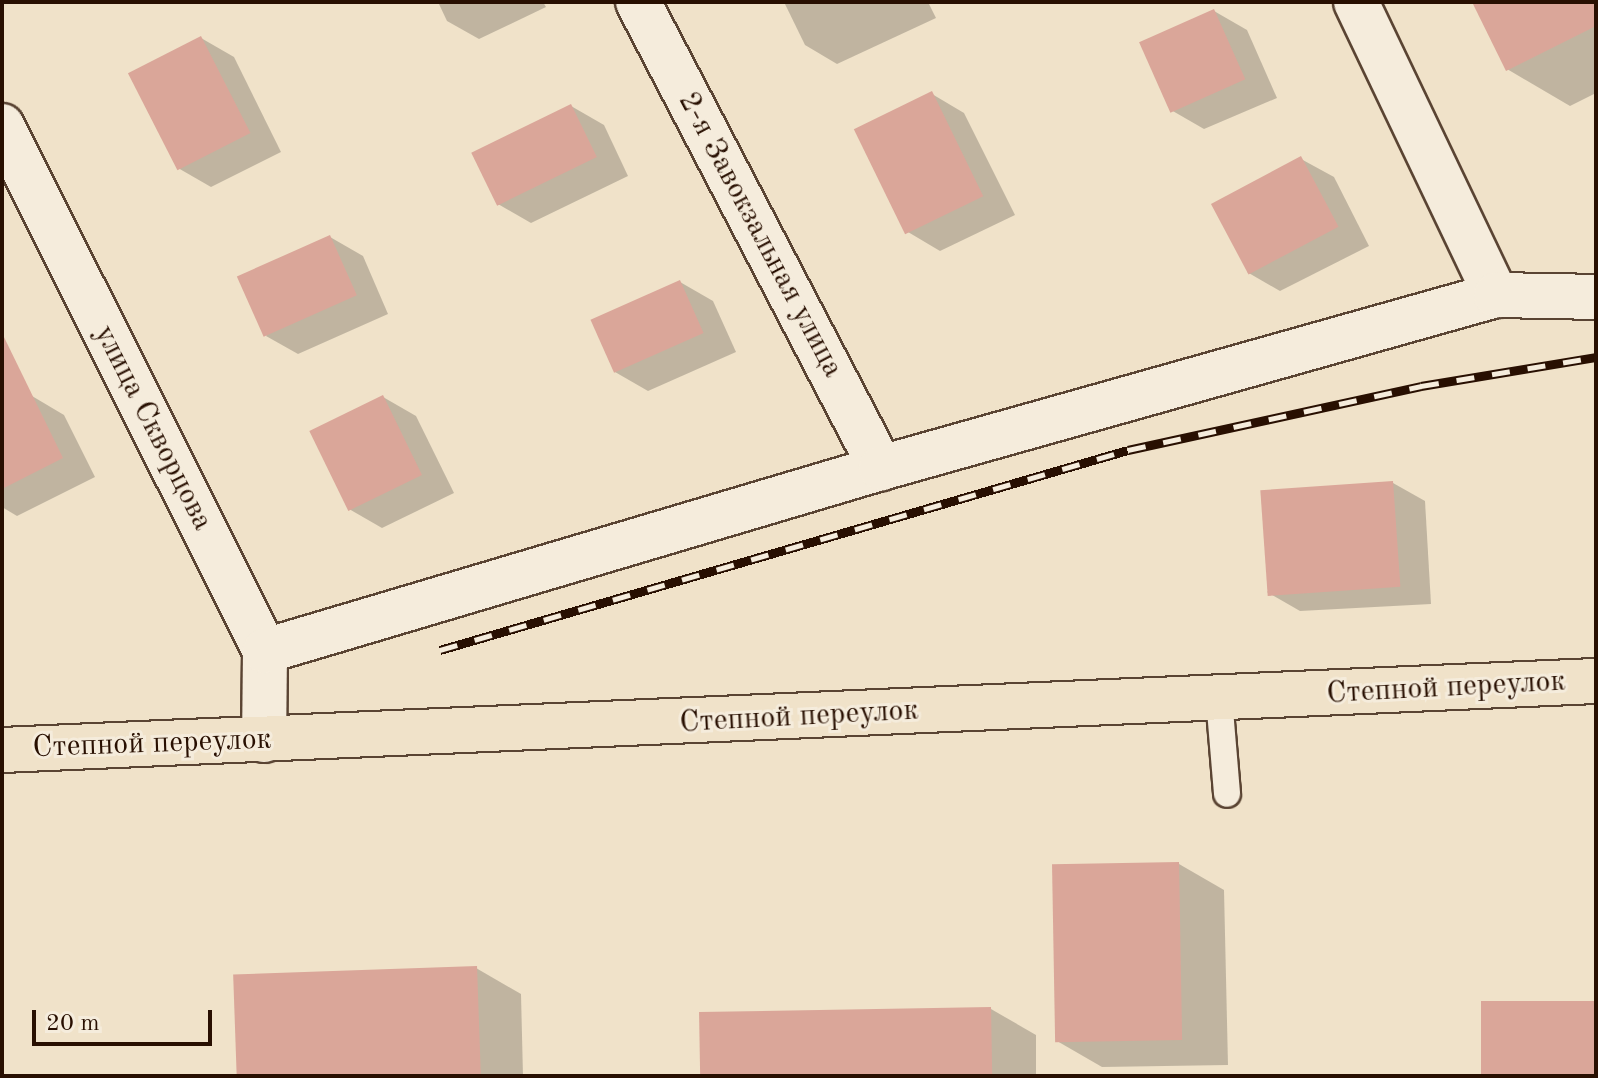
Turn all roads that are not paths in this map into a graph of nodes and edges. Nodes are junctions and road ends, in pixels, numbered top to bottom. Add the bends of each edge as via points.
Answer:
1 (638, 2) edge
2 (1356, 2) edge
3 (2, 126) edge
4 (1496, 295) junction
5 (1596, 297) edge
6 (881, 468) junction
7 (265, 651) junction
8 (1596, 681) edge
9 (1219, 698) junction
10 (264, 740) junction
11 (2, 750) edge
12 (1227, 794) dead end

1 - 6 street, 2-я Завокзальная улица
2 - 4 street
3 - 7 street, улица Скворцова
4 - 5 street
4 - 6 street
6 - 7 street
7 - 10 street, улица Скворцова
8 - 9 main road, Степной переулок
9 - 10 main road, Степной переулок
9 - 12 lane
10 - 11 main road, Степной переулок

